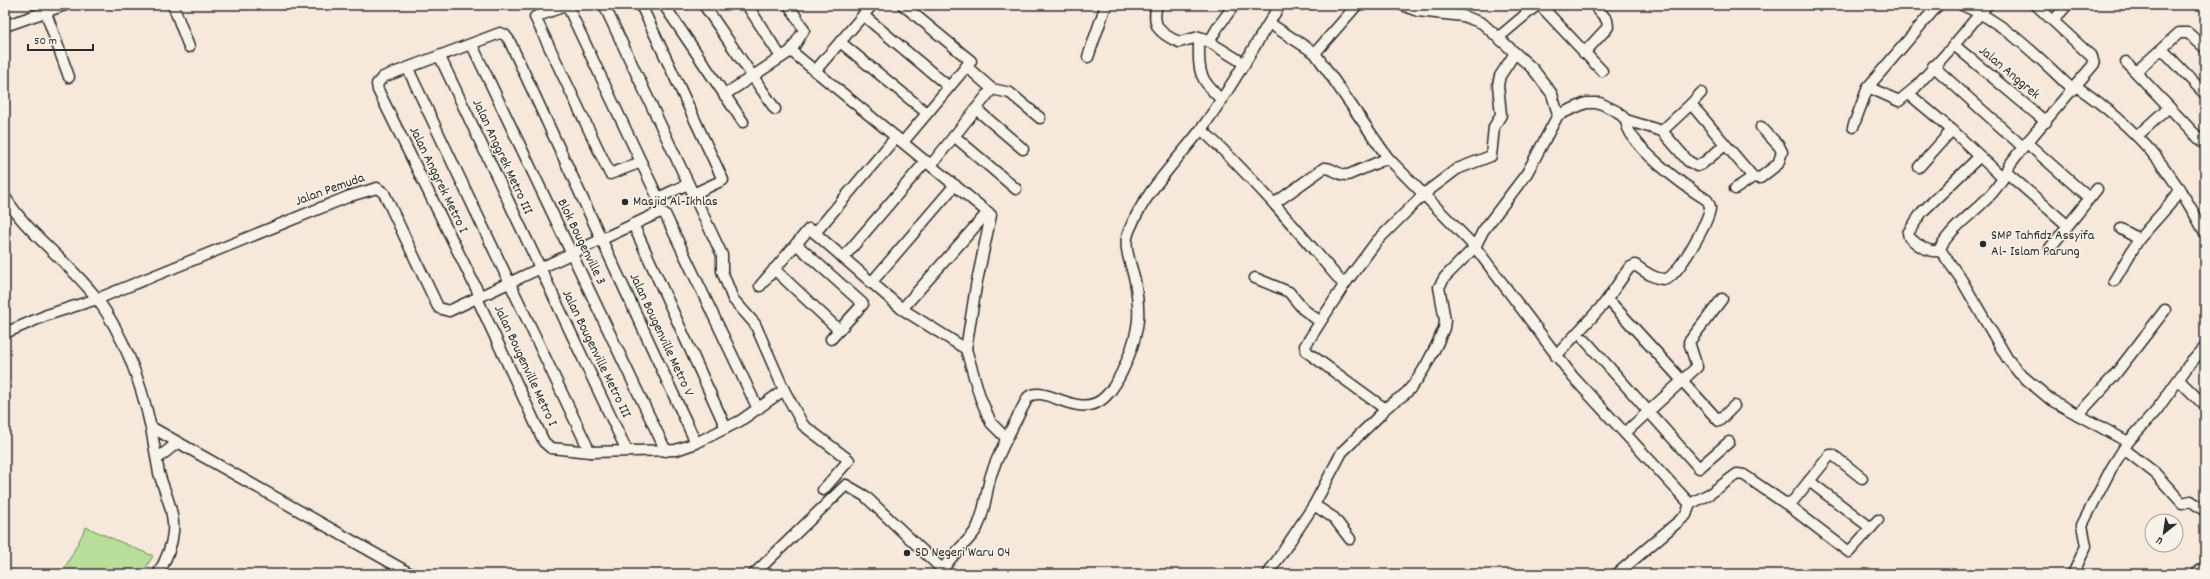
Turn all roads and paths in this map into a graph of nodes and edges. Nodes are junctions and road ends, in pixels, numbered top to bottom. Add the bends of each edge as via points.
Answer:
1 (173, 5) edge
2 (568, 5) edge
3 (604, 5) edge
4 (641, 5) edge
5 (664, 5) edge
6 (704, 5) edge
7 (747, 5) edge
8 (789, 5) edge
9 (872, 5) edge
10 (903, 5) edge
11 (1106, 5) edge
12 (1157, 5) edge
13 (1234, 5) edge
14 (1280, 5) edge
15 (1357, 5) edge
16 (1402, 5) edge
17 (1538, 5) edge
18 (1594, 5) edge
19 (1938, 5) edge
20 (1962, 5) edge
21 (2036, 5) edge
22 (2067, 5) edge
23 (60, 6) edge
24 (1984, 9) edge
25 (46, 13) junction
26 (863, 16) junction
27 (2054, 20) junction
28 (1269, 23) junction
29 (5, 26) edge
30 (1199, 37) junction
31 (1499, 37) junction
32 (840, 42) junction
33 (1209, 42) junction
34 (472, 45) junction
35 (1954, 45) junction
36 (189, 47) dead end
37 (2205, 48) edge
38 (2162, 49) junction
39 (791, 51) junction
40 (1515, 53) junction
41 (1584, 53) junction
42 (1315, 54) junction
43 (440, 57) junction
44 (781, 57) junction
45 (1088, 57) dead end
46 (2126, 62) dead end
47 (1244, 64) junction
48 (966, 66) junction
49 (1933, 66) junction
50 (408, 69) junction
51 (815, 71) junction
52 (1602, 71) dead end
53 (2136, 72) junction
54 (753, 76) junction
55 (69, 77) dead end
56 (383, 77) joint
57 (949, 86) junction
58 (1868, 87) junction
59 (2074, 88) junction
60 (992, 89) junction
61 (1701, 93) dead end
62 (1909, 94) junction
63 (2205, 94) edge
64 (724, 95) junction
65 (1222, 100) junction
66 (1691, 104) junction
67 (2169, 107) junction
68 (775, 108) dead end
69 (976, 109) junction
70 (927, 113) junction
71 (1558, 115) junction
72 (1040, 118) dead end
73 (1626, 120) junction
74 (743, 122) dead end
75 (2046, 122) junction
76 (1761, 127) dead end
77 (1853, 127) dead end
78 (1201, 129) junction
79 (1952, 130) junction
80 (1662, 131) junction
81 (954, 136) junction
82 (2137, 136) junction
83 (899, 139) junction
84 (1725, 145) junction
85 (2025, 145) junction
86 (2205, 145) edge
87 (1023, 149) dead end
88 (1979, 157) junction
89 (1388, 158) junction
90 (641, 162) junction
91 (928, 163) junction
92 (1919, 167) dead end
93 (2005, 175) junction
94 (1753, 177) junction
95 (688, 184) junction
96 (955, 185) junction
97 (2180, 188) junction
98 (1016, 189) dead end
99 (1734, 189) dead end
100 (2097, 189) dead end
101 (693, 194) junction
102 (1424, 194) junction
103 (5, 197) edge
104 (2089, 198) junction
105 (1275, 203) junction
106 (988, 212) junction
107 (633, 224) junction
108 (2067, 225) junction
109 (2204, 228) edge
110 (2121, 229) dead end
111 (815, 233) junction
112 (2139, 239) junction
113 (601, 240) junction
114 (796, 244) junction
115 (1475, 247) junction
116 (2050, 248) dead end
117 (1941, 251) junction
118 (571, 254) junction
119 (843, 258) junction
120 (539, 269) junction
121 (774, 269) junction
122 (1255, 278) dead end
123 (2114, 281) dead end
124 (510, 283) junction
125 (872, 283) junction
126 (1344, 285) junction
127 (760, 286) dead end
128 (479, 297) junction
129 (97, 299) junction
130 (1722, 299) dead end
131 (1613, 305) dead end
132 (902, 309) junction
133 (2164, 310) dead end
134 (1319, 321) junction
135 (839, 330) junction
136 (5, 333) edge
137 (831, 339) dead end
138 (1584, 339) dead end
139 (2205, 347) edge
140 (966, 349) junction
141 (1556, 356) junction
142 (2178, 380) junction
143 (1682, 381) junction
144 (784, 390) junction
145 (1734, 406) dead end
146 (2205, 406) edge
147 (1384, 408) junction
148 (758, 409) junction
149 (1649, 411) junction
150 (2078, 415) junction
151 (151, 427) junction
152 (726, 428) junction
153 (1625, 433) junction
154 (1006, 438) junction
155 (1729, 442) dead end
156 (177, 443) junction
157 (696, 443) junction
158 (2126, 446) junction
159 (627, 451) junction
160 (666, 451) junction
161 (590, 452) junction
162 (156, 459) junction
163 (1862, 478) dead end
164 (1809, 481) junction
165 (823, 490) dead end
166 (1690, 504) junction
167 (1314, 505) junction
168 (1789, 506) junction
169 (2205, 511) edge
170 (1878, 520) dead end
171 (1871, 528) junction
172 (1350, 539) dead end
173 (2205, 569) edge
174 (943, 572) edge
175 (158, 574) edge
176 (411, 574) edge
177 (754, 574) edge
178 (1268, 574) edge
179 (1617, 574) edge
180 (2073, 574) edge
181 (2196, 574) edge

1 - 36 street
2 - 90 street
2 - 90 street via 535,17 610,174
3 - 95 street
4 - 101 street via 723,180
5 - 64 street
6 - 54 street
7 - 44 street
8 - 39 street via 804,30
9 - 26 street
10 - 48 street via 971,61
11 - 45 street
12 - 30 street via 1155,22 1165,35 1179,42
13 - 33 street
14 - 28 street
15 - 42 street
16 - 31 street via 1418,11 1463,16 1482,23
17 - 31 street
17 - 41 street
18 - 41 street via 1607,20 1608,27
19 - 58 street
20 - 24 street
21 - 27 street
22 - 27 street
23 - 25 street
24 - 35 street
24 - 59 street
25 - 29 street
25 - 55 street
26 - 32 street
26 - 57 street
27 - 59 street via 2094,61 2093,66
28 - 42 street
28 - 47 street
30 - 33 street
30 - 65 street via 1199,67 1202,76 1208,87
31 - 40 street
32 - 51 street
32 - 70 street
33 - 47 street
34 - 43 street, Jalan Bougenville Metro V
34 - 113 street, Jalan Bougenville Metro V via 500,33 506,35
34 - 118 street, Blok Bougenville 3
35 - 49 street
35 - 75 street, Jalan Anggrek
37 - 38 street via 2195,37 2184,32 2179,33
38 - 53 street
38 - 63 street
39 - 44 street
39 - 51 street
40 - 71 street via 1552,94
40 - 102 street via 1500,76 1500,115 1494,127 1491,156 1457,169
41 - 52 street
42 - 89 street
43 - 50 street, Jalan Bougenville Metro V
43 - 120 street, Jalan Anggrek Metro III
44 - 54 street
46 - 53 street
47 - 65 street
48 - 57 street
48 - 60 street
49 - 62 street
49 - 85 street
50 - 56 street, Jalan Bougenville Metro V
50 - 124 street
51 - 83 street
53 - 67 street
54 - 64 street
54 - 68 street
56 - 128 street, Jalan Anggrek Metro I via 377,84 378,90
57 - 70 street
58 - 62 street via 1897,102
58 - 77 street
59 - 75 street
59 - 82 street via 2096,99
60 - 69 street
60 - 72 street via 1010,93
61 - 66 street
62 - 79 street
64 - 74 street
65 - 78 street
66 - 80 street
66 - 84 street
67 - 82 street
67 - 86 street
69 - 81 street
69 - 87 street
70 - 83 street
71 - 73 street via 1586,103 1600,103 1618,112
71 - 115 street via 1527,174 1483,231
73 - 80 street
73 - 141 street via 1630,133 1648,155 1707,200 1710,206 1708,215 1688,254 1671,276 1664,279 1656,278 1634,265 1629,268 1604,304
75 - 85 street
76 - 94 street via 1779,146 1782,155 1778,164 1761,178
78 - 105 street
78 - 154 street via 1156,182 1129,230 1127,243 1135,283 1138,319 1125,364 1111,390 1099,402 1080,406 1041,394 1032,395
79 - 88 street
79 - 92 street
80 - 84 street via 1688,161 1696,166
81 - 91 street
81 - 98 street
82 - 97 street via 2154,152
83 - 91 street
83 - 111 street
84 - 94 street
85 - 93 street
85 - 104 street
88 - 93 street
88 - 117 street via 1922,212 1908,233 1912,240 1928,250
89 - 102 street
89 - 105 street via 1348,175 1324,168
90 - 95 street via 658,198
91 - 96 street
91 - 119 street
93 - 108 street
93 - 117 street via 1986,201 1947,238
94 - 99 street
95 - 101 street
96 - 106 street
96 - 125 street
97 - 109 street
97 - 112 street via 2170,204
100 - 104 street
101 - 144 street via 722,255 722,270 733,299 755,324
102 - 115 street
102 - 126 street via 1377,241
103 - 129 street via 27,227 65,263
104 - 108 street
105 - 126 street
106 - 132 street
106 - 140 street via 992,215 976,286
107 - 113 street, Jalan Pemuda
107 - 148 street, Jalan Pemuda via 662,212
107 - 152 street
108 - 116 street
110 - 112 street
111 - 114 street via 809,229
111 - 119 street
112 - 123 street
113 - 118 street, Jalan Pemuda
113 - 157 street, Jalan Bougenville Metro V
114 - 121 street
114 - 135 street via 863,304
115 - 141 street
115 - 147 street via 1440,282 1444,328 1418,378 1408,392
117 - 150 street via 2019,373 2051,400
118 - 120 street, Jalan Pemuda
118 - 160 street, Blok Bougenville 3
119 - 125 street
120 - 124 street, Jalan Pemuda
120 - 159 street, Jalan Bougenville Metro III
121 - 127 street
121 - 135 street
122 - 134 street via 1289,292 1303,309
124 - 128 street, Jalan Pemuda
124 - 161 street
125 - 132 street
126 - 134 street
128 - 129 street, Jalan Pemuda via 449,311 439,308 384,193 377,188 350,196
128 - 161 street, Jalan Bougenville Metro I via 548,446
129 - 136 street, Jalan Pemuda via 47,314
129 - 151 street via 116,329 132,363
130 - 143 street via 1689,342 1697,367
131 - 143 street
132 - 140 street
133 - 150 street via 2114,376
134 - 147 street via 1305,346 1307,352
135 - 137 street
138 - 149 street
139 - 142 street
140 - 154 street via 991,424
141 - 153 street
142 - 146 street
142 - 158 street
143 - 145 street via 1719,421
143 - 149 street
144 - 148 street
144 - 165 street via 803,425 849,460
147 - 167 street via 1382,413 1342,452
148 - 152 street
149 - 153 street
149 - 155 street via 1699,468
150 - 158 street
151 - 156 street
151 - 162 street
152 - 157 street
153 - 166 street
154 - 174 street via 991,475 978,527
156 - 162 street
156 - 176 street
157 - 160 street
158 - 169 street via 2182,503 2191,501
158 - 180 street via 2083,523 2086,546
159 - 160 street
159 - 161 street
162 - 175 street via 174,531
163 - 164 street via 1831,454
164 - 168 street
164 - 171 street
166 - 168 street via 1740,474
166 - 179 street via 1686,515
167 - 172 street via 1334,518
167 - 178 street
168 - 171 street via 1849,552
170 - 171 street
173 - 181 street
174 - 177 street via 865,496 846,485

